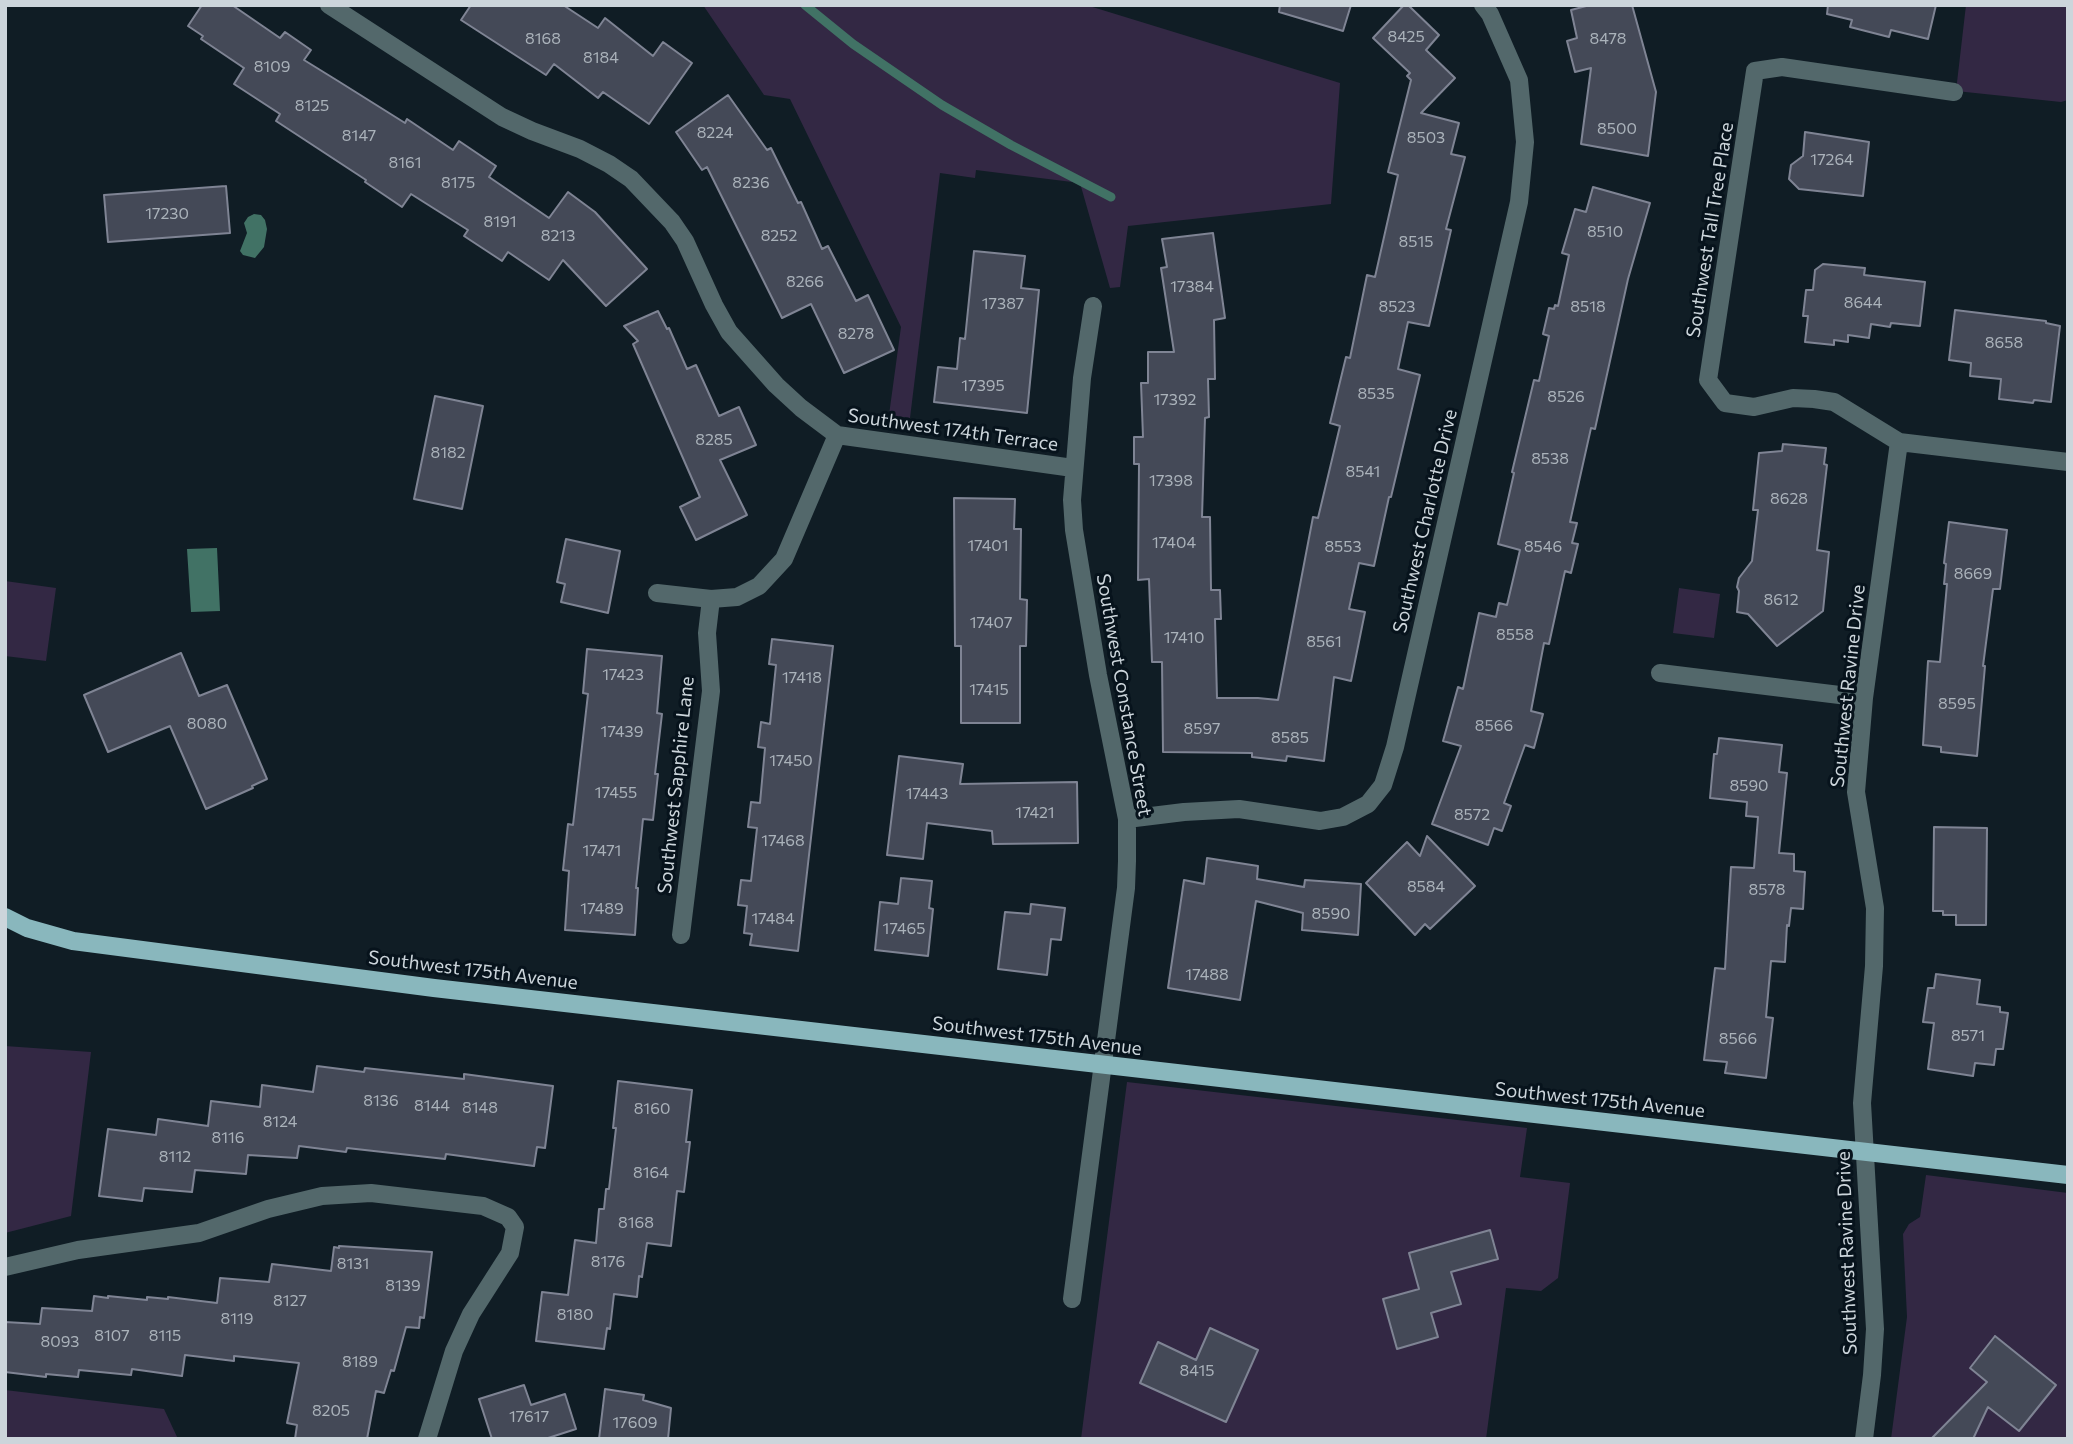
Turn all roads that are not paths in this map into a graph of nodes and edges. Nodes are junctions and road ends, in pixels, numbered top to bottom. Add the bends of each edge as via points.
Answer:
1 (329, 5) edge
2 (1483, 5) edge
3 (1954, 92) dead end
4 (1093, 306) dead end
5 (837, 435) junction
6 (1899, 442) junction
7 (2068, 462) edge
8 (1073, 468) junction
9 (657, 593) dead end
10 (712, 598) junction
11 (1660, 673) dead end
12 (1864, 698) junction
13 (1126, 819) junction
14 (5, 917) edge
15 (681, 935) dead end
16 (1102, 1065) junction
17 (1864, 1151) junction
18 (2068, 1175) edge
19 (5, 1267) edge
20 (1072, 1299) dead end
21 (428, 1439) edge
22 (1864, 1439) edge

1 - 5 street, Southwest 174th Terrace via 502,117 579,149 631,179 685,241 730,332 776,385
2 - 13 street, Southwest Charlotte Drive via 1519,80 1525,142 1519,202 1383,785 1368,804 1343,817 1320,821 1239,809
3 - 6 street, Southwest Tall Tree Place via 1782,67 1755,71 1708,380 1725,403 1754,407 1793,398 1833,402
4 - 8 street, Southwest Constance Street
5 - 8 street, Southwest 174th Terrace
5 - 10 street via 784,559 759,586 737,597
6 - 7 street
6 - 12 street, Southwest Ravine Drive
8 - 13 street, Southwest Constance Street via 1073,530
9 - 10 street
10 - 15 street, Southwest Sapphire Lane via 707,633 711,691
11 - 12 street
12 - 17 street, Southwest Ravine Drive via 1856,792 1875,908 1862,1103
13 - 16 street, Southwest Constance Street via 1126,888
14 - 16 main road, Southwest 175th Avenue via 73,941 125,949
16 - 17 main road, Southwest 175th Avenue
16 - 20 street, Southwest Constance Street
17 - 18 main road, Southwest 175th Avenue
17 - 22 street, Southwest Ravine Drive via 1875,1329
19 - 21 street via 78,1250 200,1233 322,1196 371,1193 483,1206 509,1217 515,1227 510,1254 471,1314 454,1351

